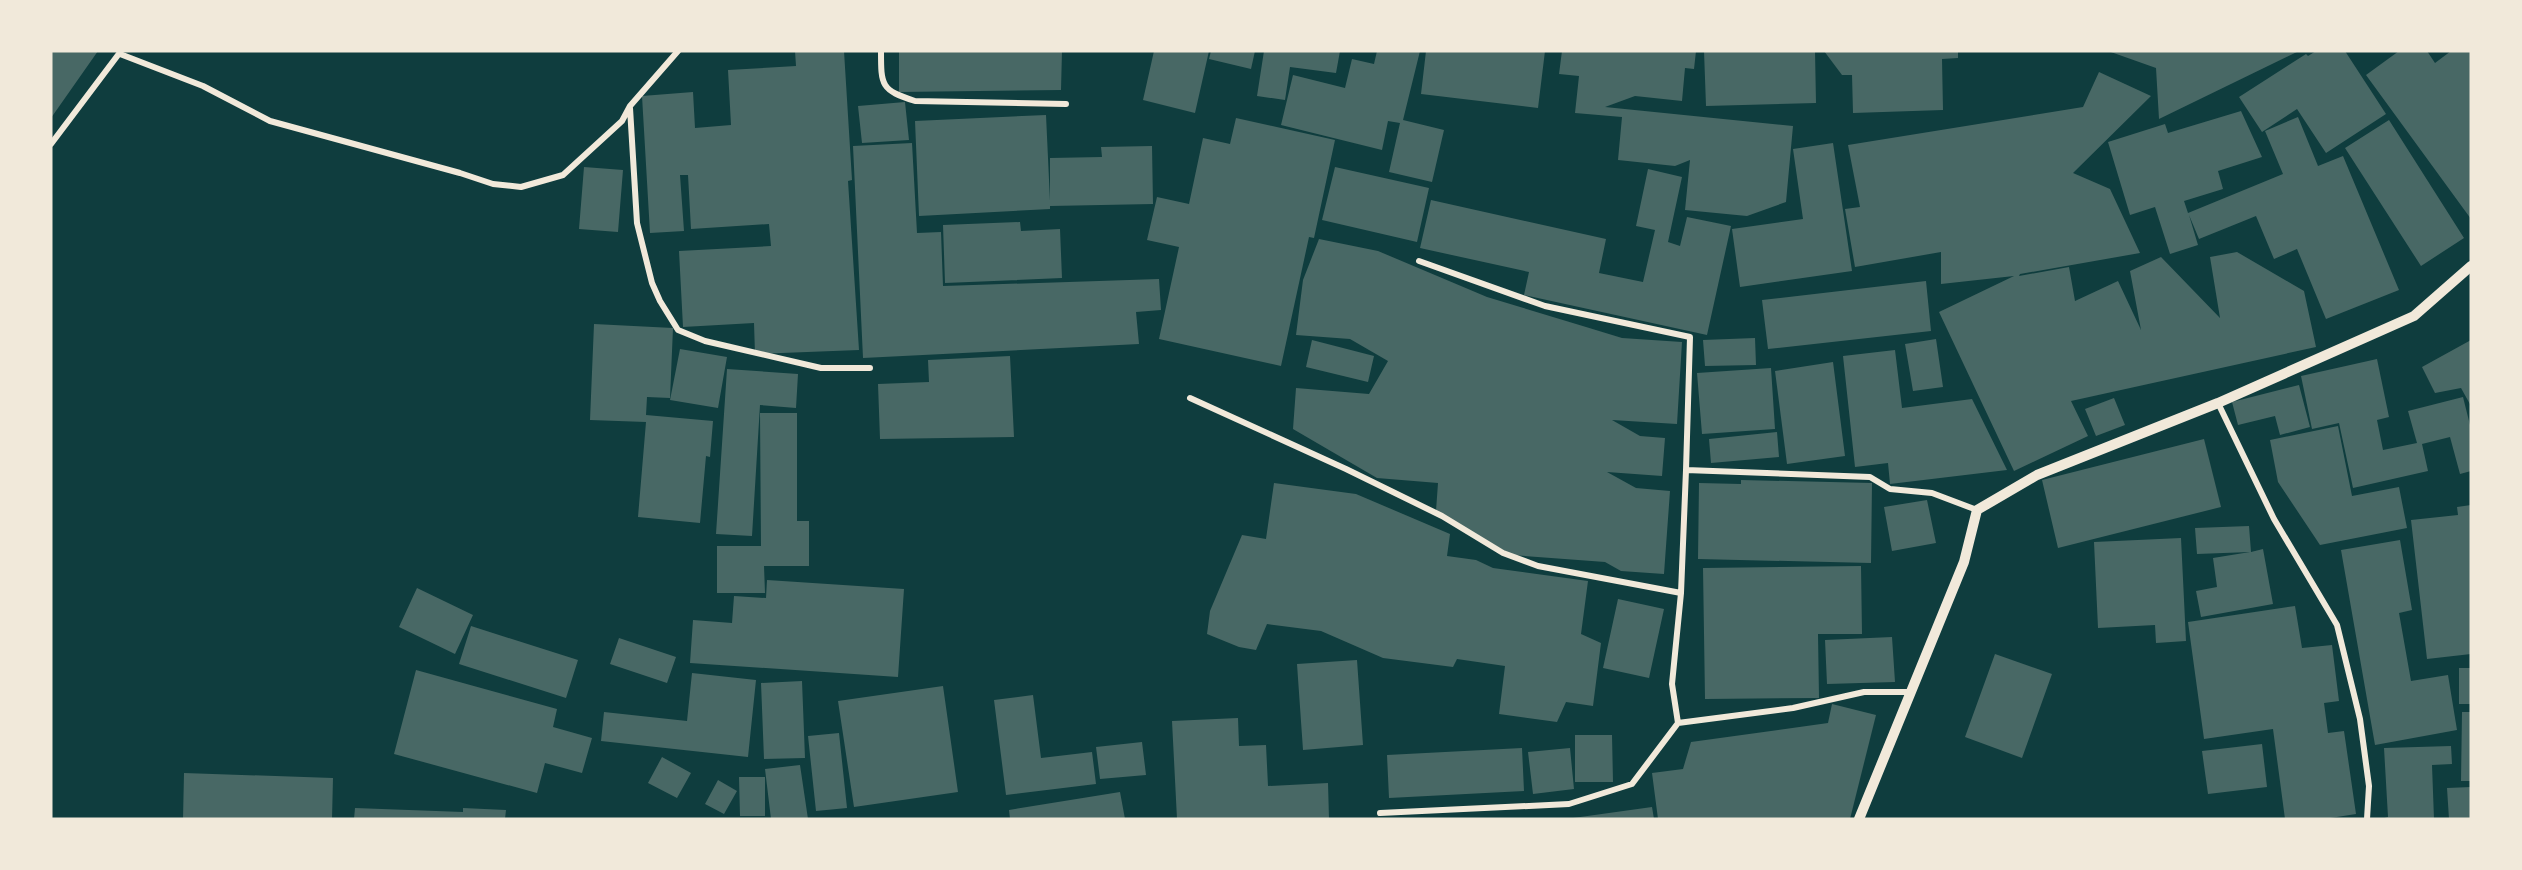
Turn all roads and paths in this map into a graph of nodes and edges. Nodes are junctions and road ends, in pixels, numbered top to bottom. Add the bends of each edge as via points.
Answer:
1 (678, 51) edge
2 (881, 51) edge
3 (121, 53) edge
4 (1066, 104) dead end
5 (630, 106) junction
6 (51, 144) edge
7 (1419, 261) dead end
8 (2471, 266) edge
9 (870, 368) dead end
10 (1190, 398) dead end
11 (2218, 403) junction
12 (1686, 471) junction
13 (1977, 510) junction
14 (1681, 593) junction
15 (1912, 692) junction
16 (1678, 723) junction
17 (1380, 813) dead end
18 (1859, 819) edge
19 (2367, 819) edge

1 - 5 street
2 - 4 street via 881,78 892,94 915,101
3 - 5 street via 203,86 270,121 493,184 521,187 563,175 622,121
3 - 6 street
5 - 9 street via 639,233 652,283 678,330 705,341 821,368
7 - 12 street via 1545,306 1690,337
8 - 11 street via 2414,316
10 - 14 street via 1431,510 1503,554 1538,566
11 - 13 street via 2037,475
11 - 19 street via 2274,519 2337,625 2360,719 2369,786
12 - 13 street via 1870,477 1890,489 1932,494
12 - 14 street
13 - 15 street via 1964,561
14 - 16 street via 1672,684
15 - 16 street via 1864,692 1793,708
15 - 18 street
16 - 17 street via 1632,784 1580,801

